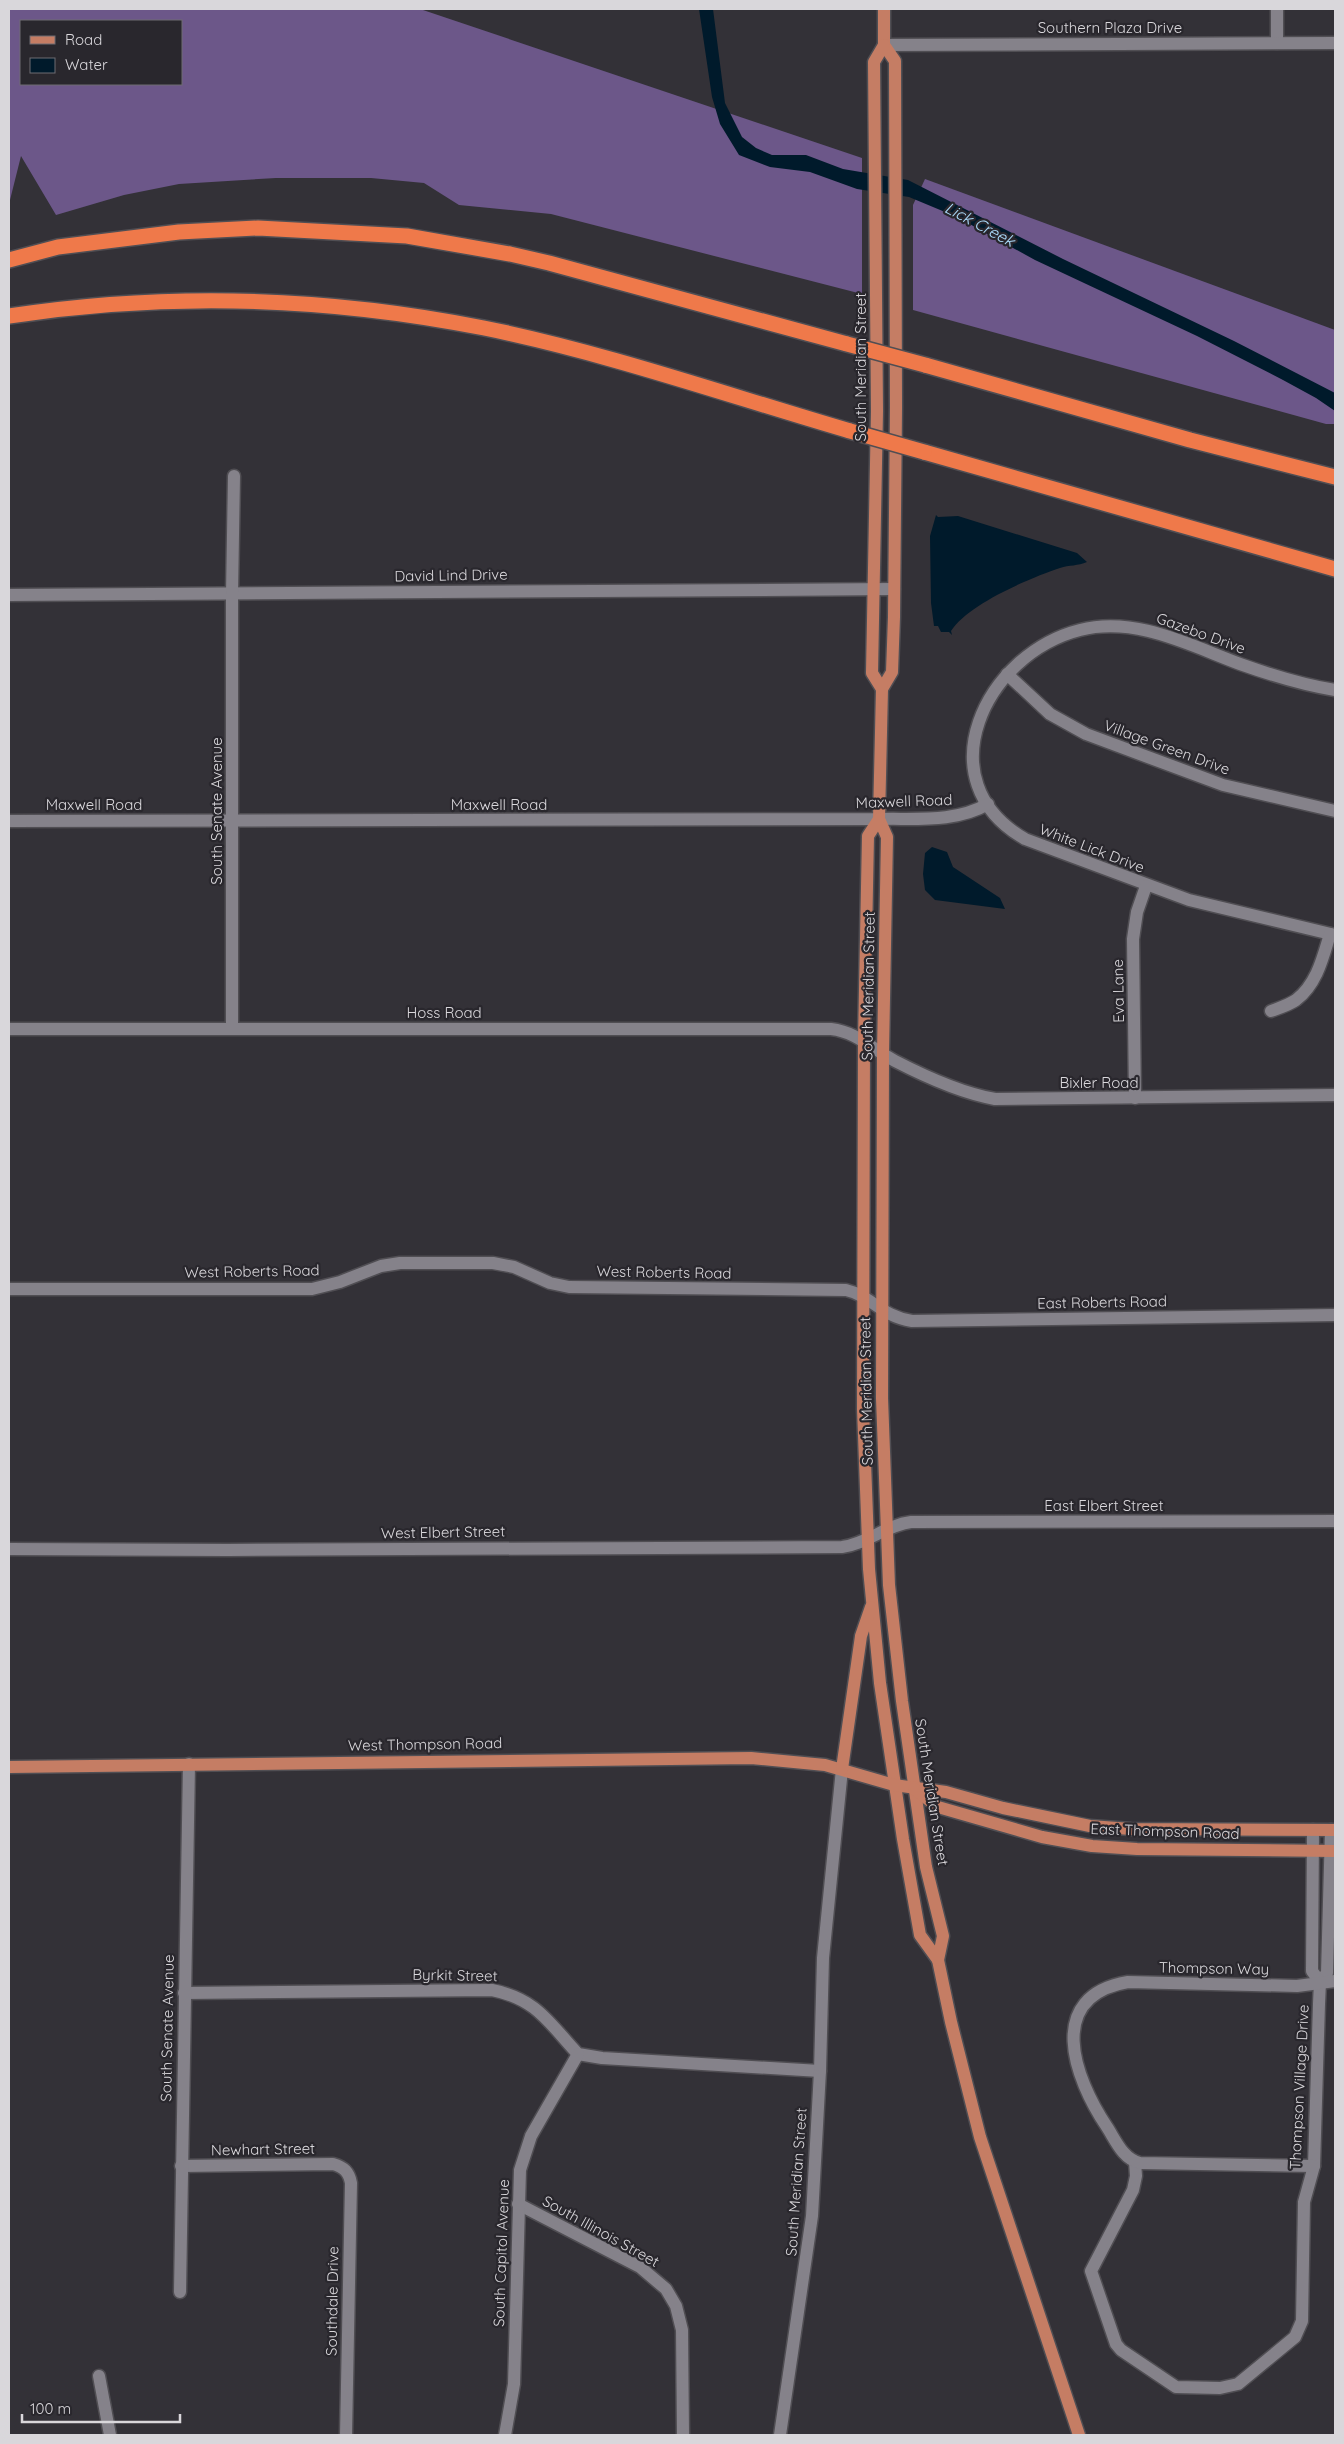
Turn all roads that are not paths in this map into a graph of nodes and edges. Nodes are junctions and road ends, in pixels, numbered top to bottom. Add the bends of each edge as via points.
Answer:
1 (884, 9) edge
2 (1278, 9) edge
3 (1277, 43) junction
4 (1335, 44) edge
5 (884, 45) junction
6 (9, 260) edge
7 (9, 316) edge
8 (234, 476) dead end
9 (1335, 477) edge
10 (1335, 568) edge
11 (875, 589) junction
12 (894, 589) junction
13 (232, 594) junction
14 (9, 595) edge
15 (1007, 674) junction
16 (882, 689) junction
17 (1335, 690) edge
18 (988, 804) junction
19 (1335, 811) edge
20 (879, 819) junction
21 (232, 820) junction
22 (9, 821) edge
23 (1146, 886) junction
24 (1332, 934) edge
25 (1271, 1011) dead end
26 (232, 1028) junction
27 (9, 1029) edge
28 (874, 1047) junction
29 (1335, 1095) edge
30 (1135, 1098) junction
31 (9, 1290) edge
32 (862, 1296) junction
33 (877, 1308) junction
34 (1335, 1315) edge
35 (1335, 1521) edge
36 (877, 1535) junction
37 (9, 1549) edge
38 (872, 1603) junction
39 (189, 1764) junction
40 (9, 1767) edge
41 (842, 1769) junction
42 (894, 1785) junction
43 (914, 1789) junction
44 (1313, 1830) junction
45 (1333, 1830) edge
46 (1314, 1850) junction
47 (1333, 1851) edge
48 (938, 1960) junction
49 (1335, 1981) edge
50 (1320, 1982) junction
51 (184, 1993) junction
52 (578, 2054) junction
53 (820, 2071) junction
54 (1135, 2162) junction
55 (181, 2166) junction
56 (1314, 2166) junction
57 (344, 2169) joint
58 (518, 2204) junction
59 (180, 2292) dead end
60 (100, 2376) dead end
61 (110, 2435) edge
62 (346, 2435) edge
63 (505, 2435) edge
64 (683, 2435) edge
65 (780, 2435) edge
66 (1078, 2435) edge

1 - 5 main road, South Meridian Street
2 - 3 street
3 - 4 street, Southern Plaza Drive
3 - 5 street, Southern Plaza Drive
5 - 11 main road, South Meridian Street via 874,62
5 - 12 main road, South Meridian Street via 895,61
6 - 9 highway, bridge via 58,247 179,232 258,228 406,236 549,263
7 - 10 highway, bridge via 119,304 207,300 381,311 450,322 523,337 666,376
8 - 13 street, South Senate Avenue
11 - 12 street, David Lind Drive
11 - 13 street, David Lind Drive
11 - 16 main road, South Meridian Street via 872,672
12 - 16 main road, South Meridian Street via 892,672
13 - 14 street, David Lind Drive
13 - 21 street, South Senate Avenue
15 - 17 street, Gazebo Drive via 1035,650 1062,636 1097,627 1128,627 1164,635 1259,671
15 - 18 street, White Lick Drive via 985,706 973,743 975,773
15 - 19 street, Village Green Drive via 1050,714 1086,734 1206,780
16 - 20 main road, South Meridian Street
18 - 20 street, Maxwell Road via 964,815 947,818
18 - 23 street, White Lick Drive via 1006,827 1025,839
20 - 21 street, Maxwell Road
20 - 28 main road, South Meridian Street via 887,837
20 - 28 main road, South Meridian Street via 868,836
21 - 22 street, Maxwell Road
21 - 26 street, South Senate Avenue
23 - 24 street, White Lick Drive via 1189,900
23 - 30 street, Eva Lane via 1137,912 1133,939
24 - 25 street via 1309,986 1295,1000
26 - 27 street, Hoss Road
26 - 28 street, Hoss Road via 830,1029 848,1032
28 - 30 street, Bixler Road via 898,1062 985,1097 1005,1100
28 - 32 main road, South Meridian Street
28 - 33 main road, South Meridian Street
29 - 30 street, Bixler Road
31 - 32 street, West Roberts Road via 302,1289 326,1286 386,1265 488,1263 514,1267 550,1283 569,1287 846,1290
32 - 33 street, West Roberts Road
32 - 36 main road, South Meridian Street via 862,1409
33 - 34 street, East Roberts Road via 912,1321
33 - 36 main road, South Meridian Street via 882,1436
35 - 36 street, East Elbert Street via 911,1522
36 - 37 street, West Elbert Street via 842,1547
36 - 38 main road, South Meridian Street
36 - 43 main road, South Meridian Street
38 - 41 main road, South Meridian Street via 861,1636
38 - 42 main road, South Meridian Street
39 - 40 main road, West Thompson Road
39 - 41 main road, West Thompson Road via 751,1758
39 - 51 street, South Senate Avenue
41 - 42 main road, East Thompson Road
41 - 53 street, South Meridian Street via 825,1926
42 - 43 main road, East Thompson Road
42 - 48 main road, South Meridian Street via 920,1935
43 - 44 main road, East Thompson Road via 946,1792 1003,1808 1097,1827
43 - 46 main road, East Thompson Road via 938,1807 1042,1836 1092,1846
43 - 48 main road, South Meridian Street via 926,1867 943,1936
44 - 45 main road, East Thompson Road
44 - 46 street, Thompson Village Drive
45 - 47 street, Thompson Village Drive
46 - 47 main road, East Thompson Road
46 - 50 street, Thompson Village Drive via 1312,1971
47 - 50 street, Thompson Village Drive via 1327,1973
48 - 66 main road, South Meridian Street via 980,2137
49 - 50 street, Thompson Way
50 - 54 street, Thompson Way via 1297,1986 1128,1982 1108,1987 1091,1997 1081,2007 1073,2025 1073,2045 1094,2106 1125,2155
50 - 56 street, Thompson Village Drive
51 - 52 street, Byrkit Street via 492,1990 511,1994 533,2005
51 - 55 street, South Senate Avenue
52 - 53 street
52 - 58 street, South Capitol Avenue via 527,2145 520,2170
53 - 65 street, South Meridian Street via 808,2246
54 - 56 street
54 - 56 street, Thompson Village Drive via 1133,2190 1091,2272 1111,2334 1121,2350 1172,2386 1220,2388 1238,2384 1299,2331 1302,2321 1304,2202
55 - 57 street, Newhart Street via 333,2164
55 - 59 street, South Senate Avenue
57 - 62 street, Southdale Drive via 351,2183
58 - 63 street, South Capitol Avenue via 514,2384
58 - 64 street, South Illinois Street via 640,2267 669,2293 682,2330
60 - 61 street

